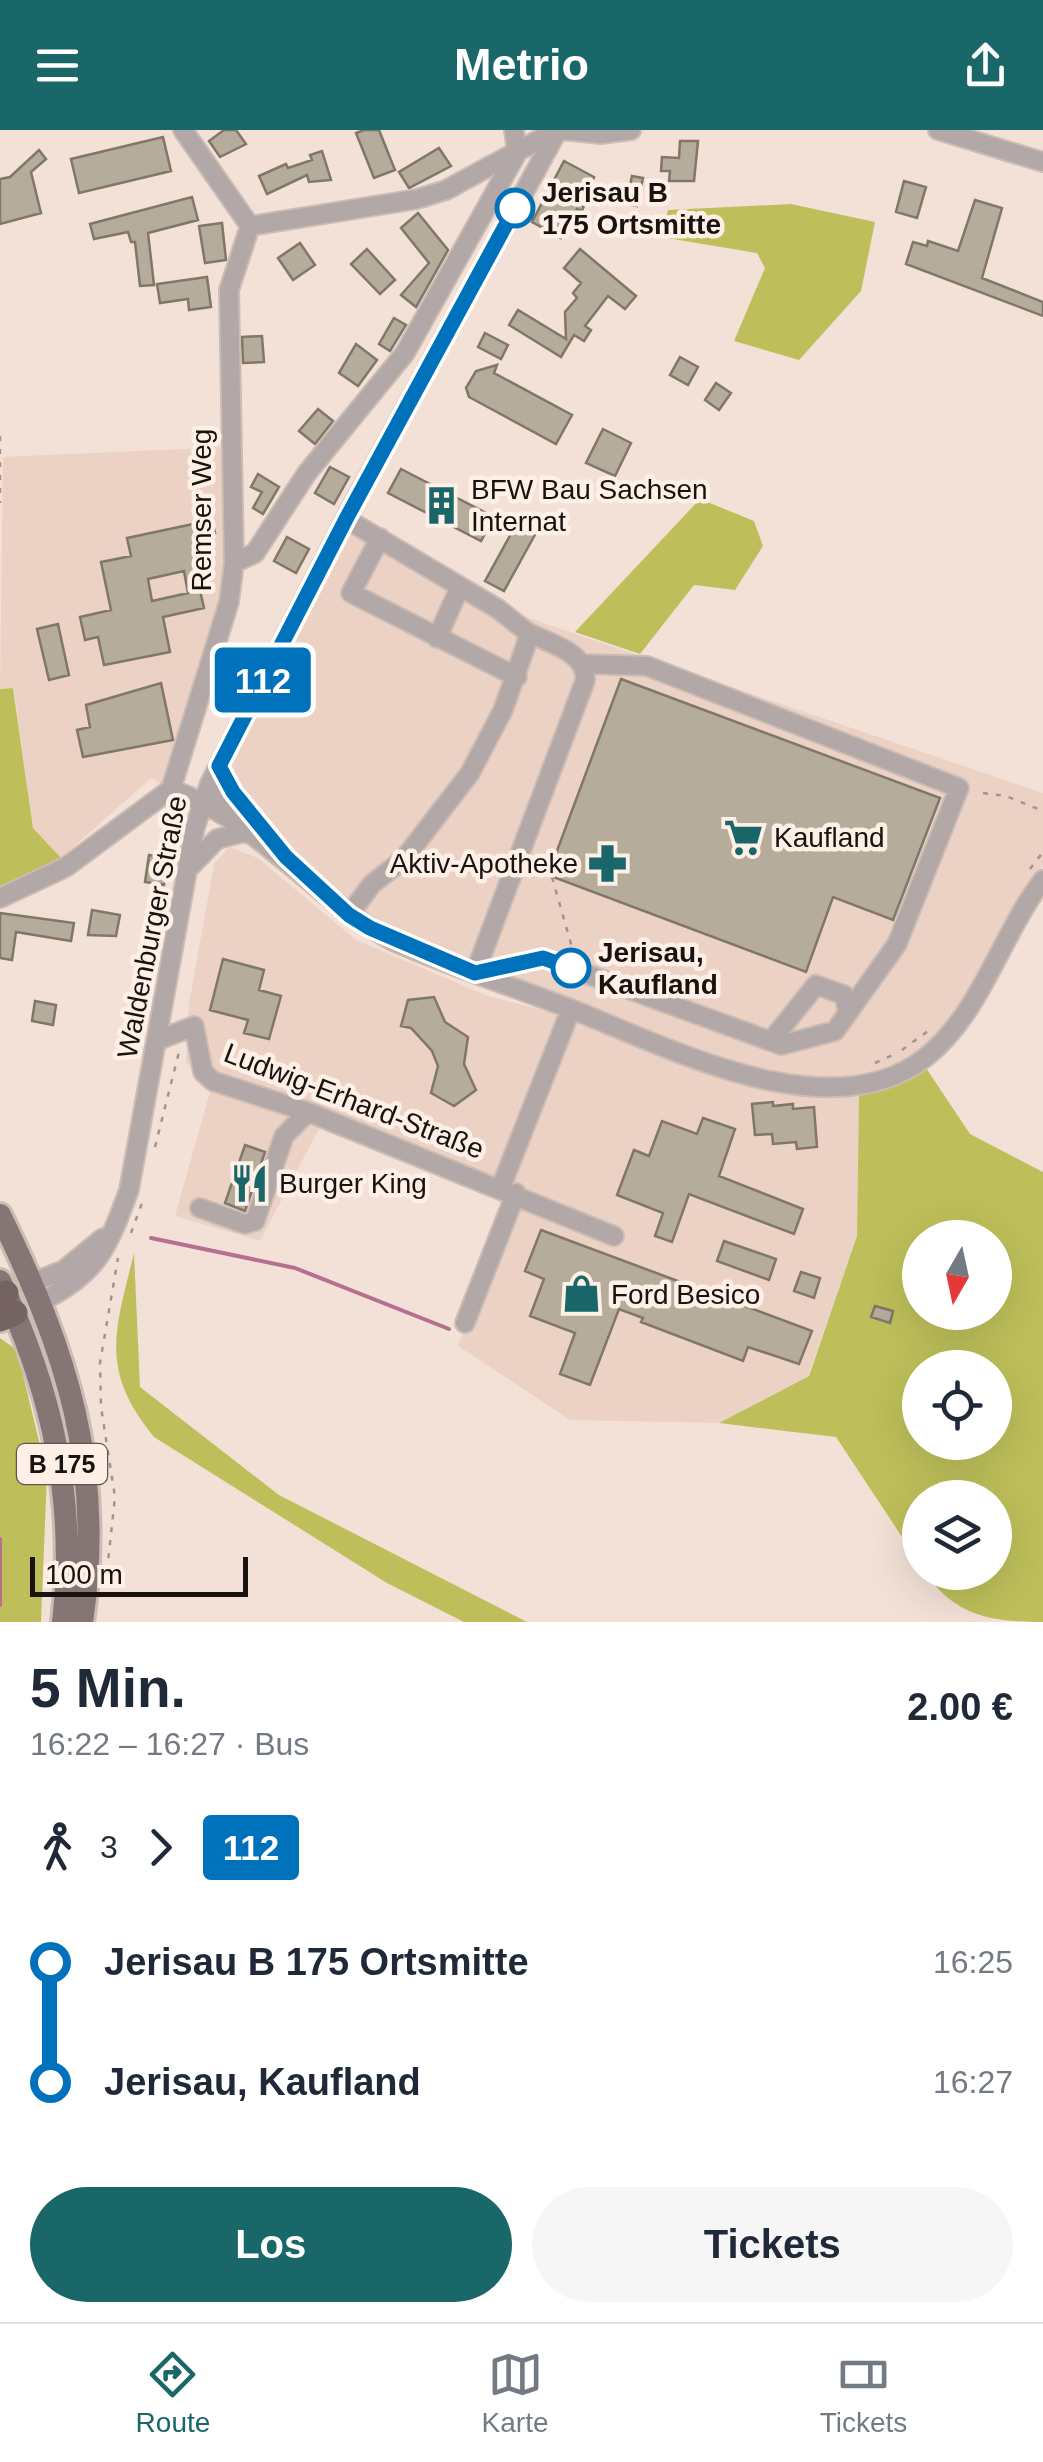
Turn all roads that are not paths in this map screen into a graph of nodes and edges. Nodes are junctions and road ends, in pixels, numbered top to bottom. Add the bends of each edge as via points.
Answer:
1 (183, 130) edge
2 (514, 130) edge
3 (559, 130) edge
4 (631, 130) edge
5 (938, 130) edge
6 (517, 154) junction
7 (1043, 162) edge
8 (250, 226) junction
9 (346, 519) junction
10 (380, 538) junction
11 (234, 563) junction
12 (460, 588) junction
13 (527, 632) junction
14 (438, 638) junction
15 (583, 664) junction
16 (516, 677) junction
17 (219, 766) junction
18 (170, 789) junction
19 (205, 797) junction
20 (250, 823) junction
21 (186, 874) junction
22 (1043, 880) edge
23 (0, 898) edge
24 (349, 915) junction
25 (475, 973) junction
26 (571, 1009) junction
27 (848, 1013) junction
28 (156, 1041) junction
29 (770, 1041) junction
30 (308, 1112) junction
31 (509, 1190) junction
32 (200, 1208) dead end
33 (0, 1215) edge
34 (614, 1236) dead end
35 (36, 1292) junction
36 (4, 1300) edge
37 (465, 1324) dead end
38 (62, 1622) edge
39 (82, 1622) edge

1 - 8 street
2 - 6 street
3 - 4 street
3 - 6 street
3 - 9 street, Waldenburger Straße
5 - 7 street
6 - 8 street via 417,199
6 - 11 street via 406,354 306,473 255,553
8 - 11 street, Remser Weg via 229,290
9 - 10 street
9 - 17 street, Waldenburger Straße
10 - 12 street
10 - 14 street via 351,593
11 - 18 street, Remser Weg via 229,602
12 - 13 street
12 - 14 street
13 - 15 street
13 - 16 street
14 - 16 street
15 - 25 street via 585,681
15 - 27 street via 648,666 959,788 897,944
16 - 24 street via 470,773 404,860 372,884
17 - 19 street, Waldenburger Straße
17 - 20 street
18 - 19 street
18 - 23 street via 66,867
19 - 20 street
19 - 21 street, Waldenburger Straße
20 - 21 street via 209,844
20 - 24 street
21 - 28 street, Waldenburger Straße
22 - 26 street via 960,1023 924,1059 866,1084 805,1087 753,1078
24 - 25 street via 393,941
25 - 26 street
25 - 29 street via 543,958
26 - 31 street, Ludwig-Erhard-Straße
27 - 29 street via 836,1031
27 - 29 street via 844,995 816,985
28 - 30 street, Ludwig-Erhard-Straße via 188,1029 203,1072 213,1081
28 - 35 street, Waldenburger Straße via 133,1172 118,1218 79,1260
30 - 31 street, Ludwig-Erhard-Straße
30 - 32 street via 284,1136 255,1221 245,1224
31 - 34 street
31 - 37 street
33 - 35 main road, B 175
35 - 36 main road, B 175
35 - 39 main road, B 175 via 69,1378 89,1482 92,1550
36 - 38 main road, B 175 via 49,1405 62,1465 68,1558

